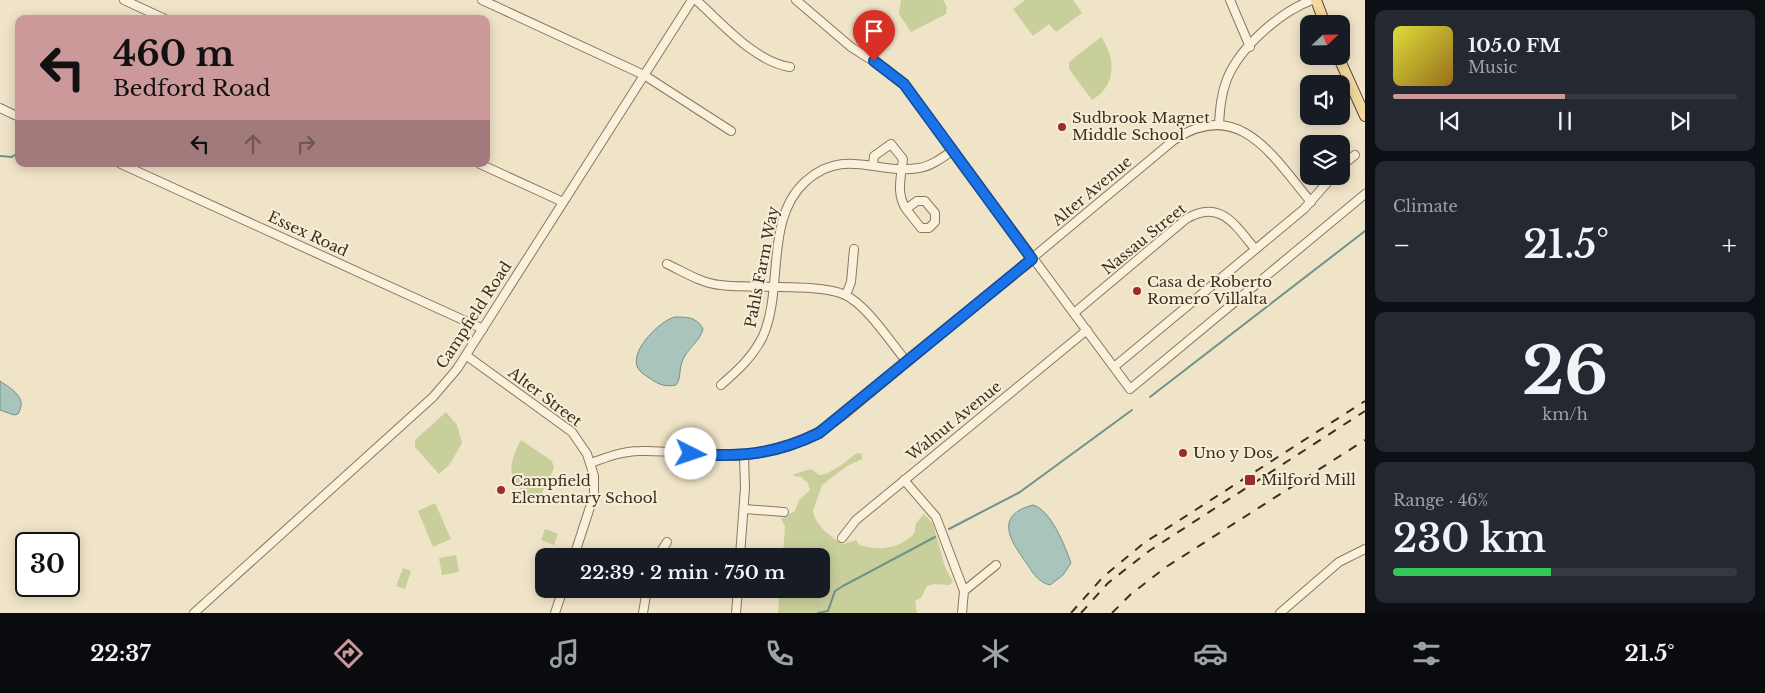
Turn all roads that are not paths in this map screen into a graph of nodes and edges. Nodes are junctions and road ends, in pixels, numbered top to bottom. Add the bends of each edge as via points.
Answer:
1 (124, 0) edge
2 (482, 0) edge
3 (692, 0) edge
4 (696, 0) edge
5 (796, 0) edge
6 (1230, 0) edge
7 (1312, 0) edge
8 (1316, 0) edge
9 (156, 15) edge
10 (1322, 15) edge
11 (1250, 47) junction
12 (1343, 65) edge
13 (790, 67) dead end
14 (644, 75) junction
15 (1361, 99) edge
16 (0, 108) edge
17 (15, 115) edge
18 (1365, 116) edge
19 (1218, 124) junction
20 (731, 131) dead end
21 (952, 151) junction
22 (1355, 155) dead end
23 (1350, 159) edge
24 (873, 164) junction
25 (128, 167) edge
26 (487, 167) edge
27 (902, 168) junction
28 (1326, 185) edge
29 (1365, 194) edge
30 (563, 202) junction
31 (1311, 202) junction
32 (906, 210) dead end
33 (854, 249) dead end
34 (1255, 249) junction
35 (1032, 259) junction
36 (667, 264) dead end
37 (773, 288) junction
38 (846, 295) junction
39 (1074, 314) junction
40 (483, 329) junction
41 (1087, 330) junction
42 (467, 356) junction
43 (907, 362) junction
44 (1114, 367) junction
45 (721, 385) dead end
46 (744, 455) junction
47 (591, 463) junction
48 (904, 480) junction
49 (744, 509) junction
50 (784, 512) dead end
51 (842, 538) dead end
52 (667, 542) dead end
53 (577, 548) edge
54 (663, 548) edge
55 (741, 548) edge
56 (1365, 549) edge
57 (996, 565) dead end
58 (964, 591) junction
59 (560, 598) edge
60 (646, 598) edge
61 (737, 598) edge
62 (194, 613) edge
63 (555, 613) edge
64 (643, 613) edge
65 (736, 613) edge
66 (962, 613) edge
67 (1280, 613) edge

1 - 9 street
2 - 14 street
3 - 14 street, Campfield Road
4 - 13 street via 764,59
5 - 21 street via 851,47 895,76
6 - 11 street
7 - 11 street via 1279,17
8 - 10 main road
11 - 19 street via 1226,80
12 - 15 main road
14 - 20 street
14 - 30 street, Campfield Road
15 - 18 main road
16 - 17 street
19 - 31 street, Alter Avenue via 1240,129 1260,141
19 - 35 street, Alter Avenue via 1192,129 1174,140
21 - 27 street, Pahls Farm Way via 929,165
21 - 35 street
22 - 23 street
24 - 27 street, Pahls Farm Way
24 - 27 street via 874,156 891,144 903,159
24 - 37 street, Pahls Farm Way via 831,166 813,175 797,190 782,220
25 - 40 street, Essex Road
26 - 30 street
27 - 32 street via 900,197
28 - 31 street
29 - 44 street via 1130,389
30 - 40 street, Campfield Road
31 - 34 street
33 - 38 street
34 - 39 street, Nassau Street via 1225,216 1198,213 1186,219
34 - 44 street
35 - 39 street
35 - 43 street, Alter Avenue
36 - 37 street via 710,283
37 - 38 street via 826,290
37 - 45 street, Pahls Farm Way via 770,314 762,337 744,364
38 - 43 street via 868,315
39 - 41 street
40 - 42 street, Campfield Road
41 - 44 street
41 - 48 street, Walnut Avenue
42 - 47 street, Alter Street via 572,432
42 - 62 street, Campfield Road via 433,397
43 - 46 street, Alter Avenue via 819,433 775,450
46 - 47 street, Alter Avenue via 638,450
46 - 49 street
47 - 53 street, Alter Street via 594,495
48 - 51 street, Walnut Avenue via 856,520
48 - 58 street via 936,517
49 - 50 street
49 - 55 street
52 - 54 street
56 - 67 street via 1340,562
57 - 58 street
58 - 66 street
59 - 63 street
60 - 64 street
61 - 65 street

